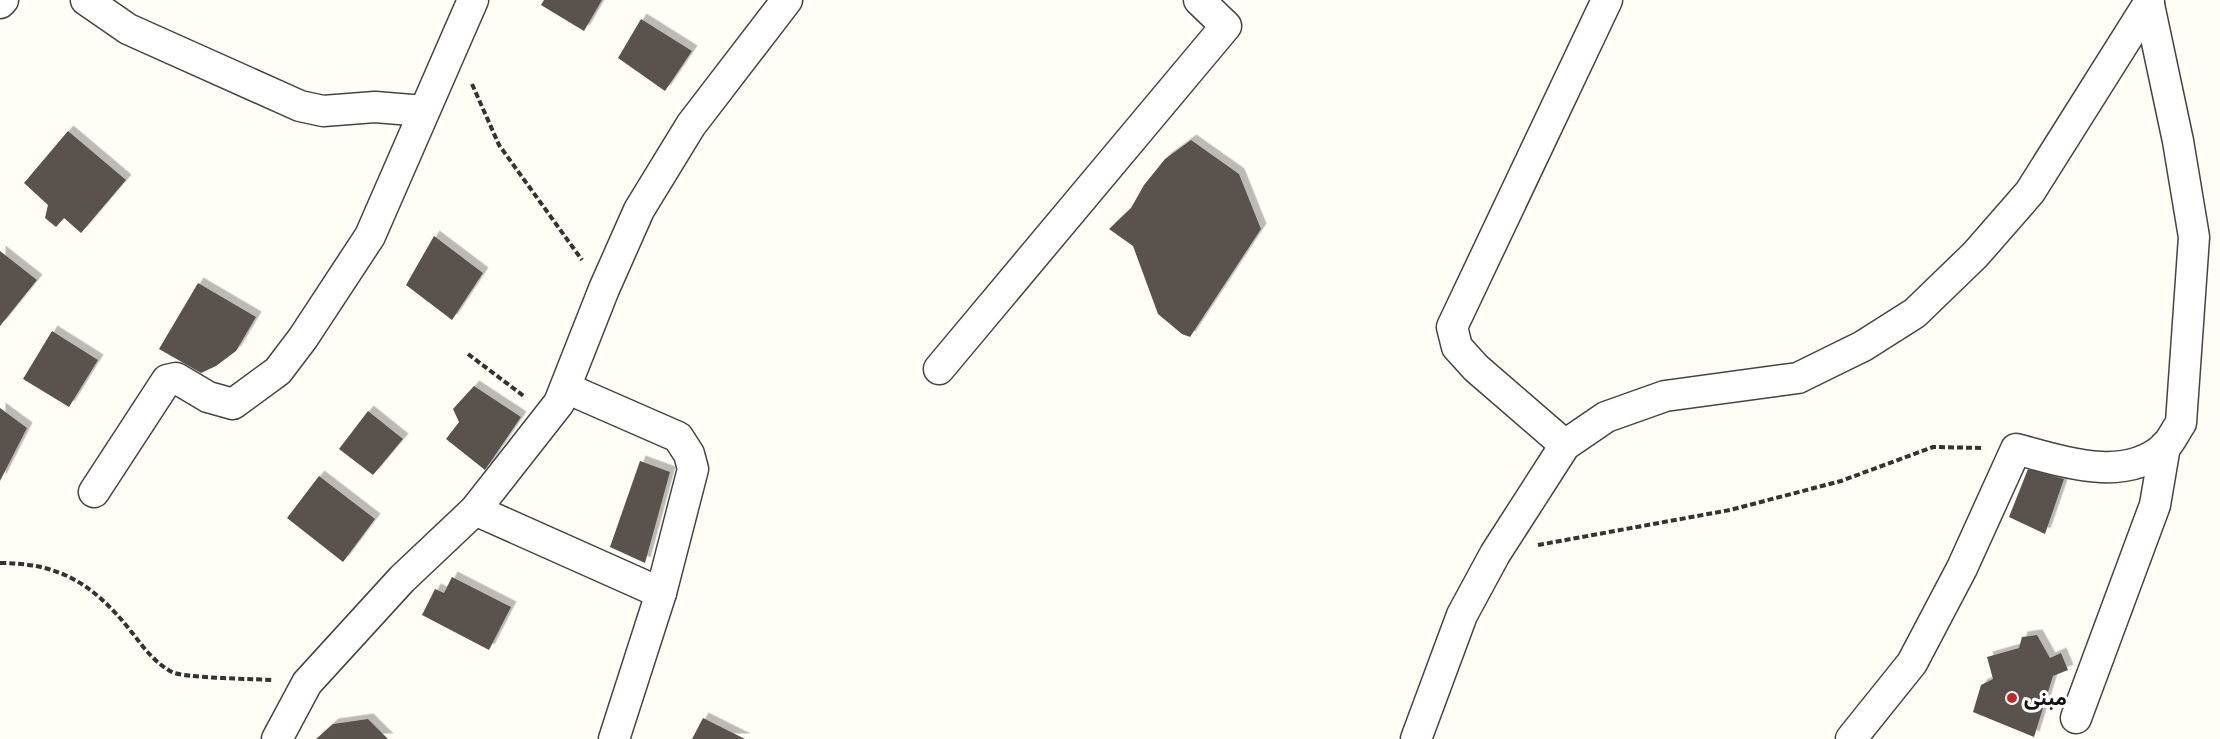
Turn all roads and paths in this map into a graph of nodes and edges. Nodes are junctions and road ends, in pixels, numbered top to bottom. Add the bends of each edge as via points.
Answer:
1 (87, 0) edge
2 (473, 0) edge
3 (787, 0) edge
4 (1199, 0) edge
5 (1606, 0) edge
6 (2148, 2) edge
7 (452, 43) junction
8 (424, 111) junction
9 (604, 289) junction
10 (468, 354) dead end
11 (939, 369) dead end
12 (566, 388) junction
13 (549, 416) junction
14 (1565, 445) junction
15 (2165, 446) junction
16 (2016, 449) junction
17 (94, 492) dead end
18 (475, 510) junction
19 (1495, 554) junction
20 (0, 563) edge
21 (661, 593) junction
22 (308, 683) junction
23 (2076, 718) dead end
24 (277, 739) edge
25 (614, 739) edge
26 (1416, 739) edge
27 (1851, 739) edge

1 - 8 street via 128,29 300,105 323,111 375,107
2 - 7 street
3 - 9 street via 686,134 639,210
4 - 11 street via 1226,26
5 - 14 street via 1452,327 1457,347 1476,368
6 - 14 street via 2030,192 1975,255 1915,313 1863,346 1798,378 1665,396 1606,417
6 - 15 street via 2194,237 2181,423
7 - 8 street
7 - 9 path via 500,144
8 - 17 street via 370,236 278,371 233,404 208,397 176,378 167,380
9 - 12 street
10 - 13 path
12 - 13 street
12 - 21 street via 678,437 689,454 693,469
13 - 18 street
14 - 19 street
15 - 16 street via 2143,461 2115,468 2078,465
15 - 23 street via 2155,505
16 - 19 path via 1933,447 1841,481 1730,510
16 - 27 street via 1962,568 1912,663
18 - 21 street
18 - 22 street via 402,579
19 - 26 street via 1462,615
20 - 22 path via 61,572 86,586 106,601 151,657 174,673
21 - 25 street
22 - 24 street

